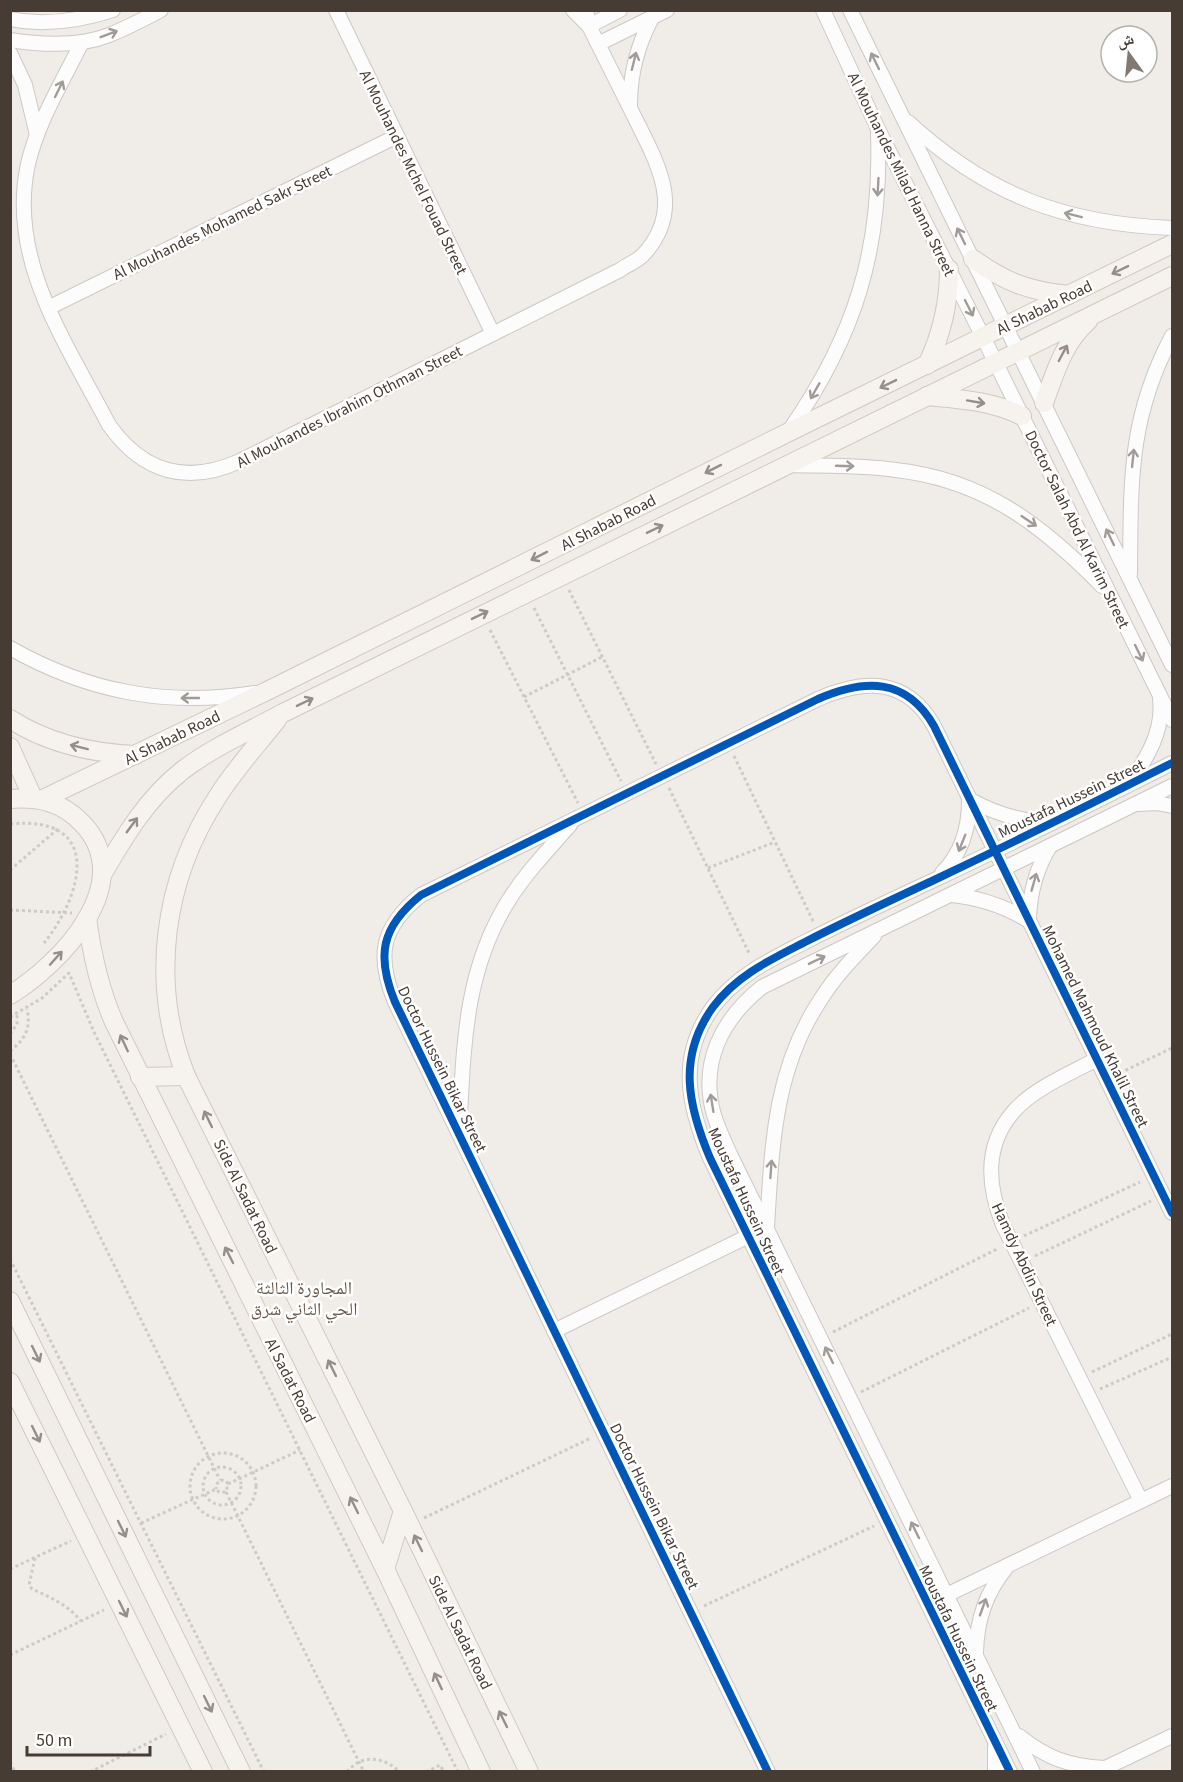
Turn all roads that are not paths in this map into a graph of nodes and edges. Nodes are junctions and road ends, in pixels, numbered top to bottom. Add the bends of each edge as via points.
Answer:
1 (42, 10) edge
2 (113, 10) edge
3 (161, 10) edge
4 (336, 10) edge
5 (573, 10) edge
6 (586, 10) edge
7 (620, 10) edge
8 (667, 10) edge
9 (823, 10) edge
10 (850, 10) edge
11 (652, 18) junction
12 (10, 19) edge
13 (27, 22) junction
14 (589, 26) junction
15 (10, 40) edge
16 (82, 42) junction
17 (598, 44) junction
18 (10, 53) edge
19 (630, 107) junction
20 (902, 117) junction
21 (878, 129) junction
22 (37, 135) junction
23 (397, 136) junction
24 (1173, 228) edge
25 (1173, 244) edge
26 (973, 259) junction
27 (949, 269) junction
28 (1173, 276) edge
29 (1070, 295) junction
30 (48, 308) junction
31 (1096, 313) junction
32 (1006, 326) junction
33 (492, 334) junction
34 (1173, 336) edge
35 (983, 337) junction
36 (1018, 350) junction
37 (995, 362) junction
38 (927, 365) junction
39 (927, 396) junction
40 (1044, 403) junction
41 (1022, 416) junction
42 (789, 432) junction
43 (786, 465) junction
44 (1130, 579) junction
45 (1110, 594) junction
46 (10, 648) edge
47 (1173, 665) edge
48 (268, 690) junction
49 (1160, 694) junction
50 (283, 713) junction
51 (10, 719) edge
52 (1173, 720) edge
53 (10, 747) edge
54 (136, 755) junction
55 (1173, 763) edge
56 (1126, 786) junction
57 (1173, 786) edge
58 (10, 799) edge
59 (38, 799) junction
60 (969, 799) junction
61 (1134, 805) junction
62 (1173, 806) edge
63 (580, 817) junction
64 (1051, 823) junction
65 (1050, 846) junction
66 (995, 851) junction
67 (1003, 868) junction
68 (102, 875) junction
69 (936, 879) junction
70 (951, 895) junction
71 (88, 916) junction
72 (1029, 921) junction
73 (879, 930) junction
74 (10, 995) edge
75 (1097, 1059) junction
76 (186, 1076) junction
77 (140, 1077) junction
78 (459, 1134) junction
79 (1173, 1213) edge
80 (766, 1227) junction
81 (748, 1236) junction
82 (10, 1301) edge
83 (554, 1331) junction
84 (10, 1382) edge
85 (1173, 1486) edge
86 (1141, 1501) junction
87 (406, 1518) junction
88 (1008, 1566) junction
89 (385, 1569) junction
90 (947, 1595) junction
91 (928, 1604) junction
92 (976, 1654) junction
93 (1014, 1732) junction
94 (1173, 1736) edge
95 (995, 1742) junction
96 (1101, 1770) edge
97 (203, 1772) edge
98 (241, 1772) edge
99 (481, 1772) edge
100 (529, 1772) edge
101 (768, 1772) edge
102 (995, 1772) edge
103 (1010, 1772) edge
104 (1033, 1772) edge

1 - 13 street
2 - 13 street via 75,20
16 -> 3 street via 108,36
4 - 23 street, Al Mouhandes Mchel Fouad Street
5 - 14 street
6 - 14 street
7 - 14 street
8 - 11 street
9 - 21 street, Al Mouhandes Milad Hanna Street
20 -> 10 street, Al Mouhandes Milad Hanna Street
11 - 17 street
19 -> 11 street via 632,70
12 - 13 street
14 - 17 street, Al Mouhandes Ibrahim Othman Street
15 - 16 street
22 -> 16 street, Al Mouhandes Ibrahim Othman Street
17 - 19 street, Al Mouhandes Ibrahim Othman Street
18 - 22 street via 25,85
19 - 33 street, Al Mouhandes Ibrahim Othman Street via 665,185 666,211 657,235 642,256 620,270
24 -> 20 street via 1098,221 1026,200 960,165
26 -> 20 street, Al Mouhandes Milad Hanna Street
21 - 27 street, Al Mouhandes Milad Hanna Street
21 -> 42 street via 877,209 861,288 832,363
22 - 30 street, Al Mouhandes Ibrahim Othman Street via 28,164 24,222 33,271
23 - 30 street, Al Mouhandes Mohamed Sakr Street
23 - 33 street, Al Mouhandes Mchel Fouad Street
25 -> 29 main road, Al Shabab Road
26 - 29 main road via 1018,286
26 - 32 street, Al Mouhandes Milad Hanna Street
27 -> 35 street, Al Mouhandes Milad Hanna Street
27 - 38 main road via 943,328
28 - 31 main road, Al Shabab Road
29 - 32 main road, Al Shabab Road
30 - 33 street, Al Mouhandes Ibrahim Othman Street via 122,442 138,457 178,473 221,470
31 - 36 main road, Al Shabab Road
40 -> 31 main road via 1068,343
32 - 35 main road, Al Shabab Road
32 - 36 street, Doctor Salah Abd Al Karim Street
44 -> 34 street via 1134,450 1150,386
35 - 37 street, Doctor Salah Abd Al Karim Street
35 - 38 main road, Al Shabab Road
36 - 37 main road, Al Shabab Road
36 - 40 street, Doctor Salah Abd Al Karim Street
37 - 39 main road, Al Shabab Road
37 - 41 street, Doctor Salah Abd Al Karim Street
38 -> 42 main road, Al Shabab Road
39 -> 41 main road via 1007,408
39 - 43 main road, Al Shabab Road
44 -> 40 street, Doctor Salah Abd Al Karim Street
41 - 45 street, Doctor Salah Abd Al Karim Street
42 -> 48 main road, Al Shabab Road
43 -> 45 street via 899,470 979,493 1020,514 1050,536
50 -> 43 main road, Al Shabab Road
44 - 47 street, Doctor Salah Abd Al Karim Street
45 -> 49 street, Doctor Salah Abd Al Karim Street
48 -> 46 street via 229,697 150,697 74,678
48 - 54 main road, Al Shabab Road
49 - 52 street, Doctor Salah Abd Al Karim Street
49 - 56 street via 1162,713 1157,733 1139,770
68 -> 50 main road, Al Shabab Road via 124,836 183,770
50 - 76 main road, Side Al Sadat Road via 218,796 194,839 175,890 165,943 166,997 176,1050
54 -> 51 main road via 61,743
53 - 59 main road
54 - 59 main road, Al Shabab Road
55 - 56 street, Moustafa Hussein Street
56 - 64 street, Moustafa Hussein Street
57 - 61 street, Moustafa Hussein Street
58 - 59 main road
59 - 68 main road via 60,806 87,827 95,842
60 - 63 street, Doctor Hussein Bikar Street via 926,713 896,691 857,685 838,690
60 - 64 street via 1017,819
60 - 66 street, Doctor Hussein Bikar Street
60 -> 69 street via 966,835 959,852
61 - 62 street
61 - 65 street, Moustafa Hussein Street
63 - 78 street via 507,903 481,958 466,1017
63 - 78 street, Doctor Hussein Bikar Street via 421,895 394,921 384,959 386,980
64 - 66 street, Moustafa Hussein Street
65 - 67 street, Moustafa Hussein Street
72 -> 65 street via 1034,882
66 - 67 street, Mohamed Mahmoud Khalil Street
66 - 69 street, Moustafa Hussein Street
67 - 70 street, Moustafa Hussein Street
67 - 72 street, Mohamed Mahmoud Khalil Street
68 - 71 main road via 100,891
69 - 81 street, Moustafa Hussein Street via 756,967 726,992 701,1028 690,1071 697,1126
70 - 72 street via 1000,905
70 - 73 street, Moustafa Hussein Street
74 -> 71 main road via 48,967
77 -> 71 main road, Al Sadat Road via 103,997
72 - 75 street, Mohamed Mahmoud Khalil Street
80 -> 73 street via 774,1125 790,1059 820,999
80 -> 73 street, Moustafa Hussein Street via 713,1113 710,1073 721,1033 732,1015 762,987
75 - 79 street, Mohamed Mahmoud Khalil Street
75 - 86 street, Hamdy Abdin Street via 1034,1094 1014,1110 1000,1131 990,1178 994,1202 1012,1242
76 - 77 main road
87 -> 76 main road, Side Al Sadat Road
89 -> 77 main road, Al Sadat Road
78 - 83 street, Doctor Hussein Bikar Street
80 - 81 street
90 -> 80 street, Moustafa Hussein Street
81 - 83 street
81 - 91 street, Moustafa Hussein Street
82 -> 98 main road
83 - 101 street, Doctor Hussein Bikar Street
84 -> 97 main road
85 - 86 street
86 - 88 street
87 - 89 main road
100 -> 87 main road, Side Al Sadat Road
88 - 90 street
92 -> 88 street via 986,1598
99 -> 89 main road, Al Sadat Road
90 - 91 street
90 - 92 street, Moustafa Hussein Street
91 - 95 street, Moustafa Hussein Street
92 - 93 street, Moustafa Hussein Street
93 - 96 street via 1055,1760
93 - 104 street, Moustafa Hussein Street
94 - 96 street
95 - 102 street
95 - 103 street, Moustafa Hussein Street

